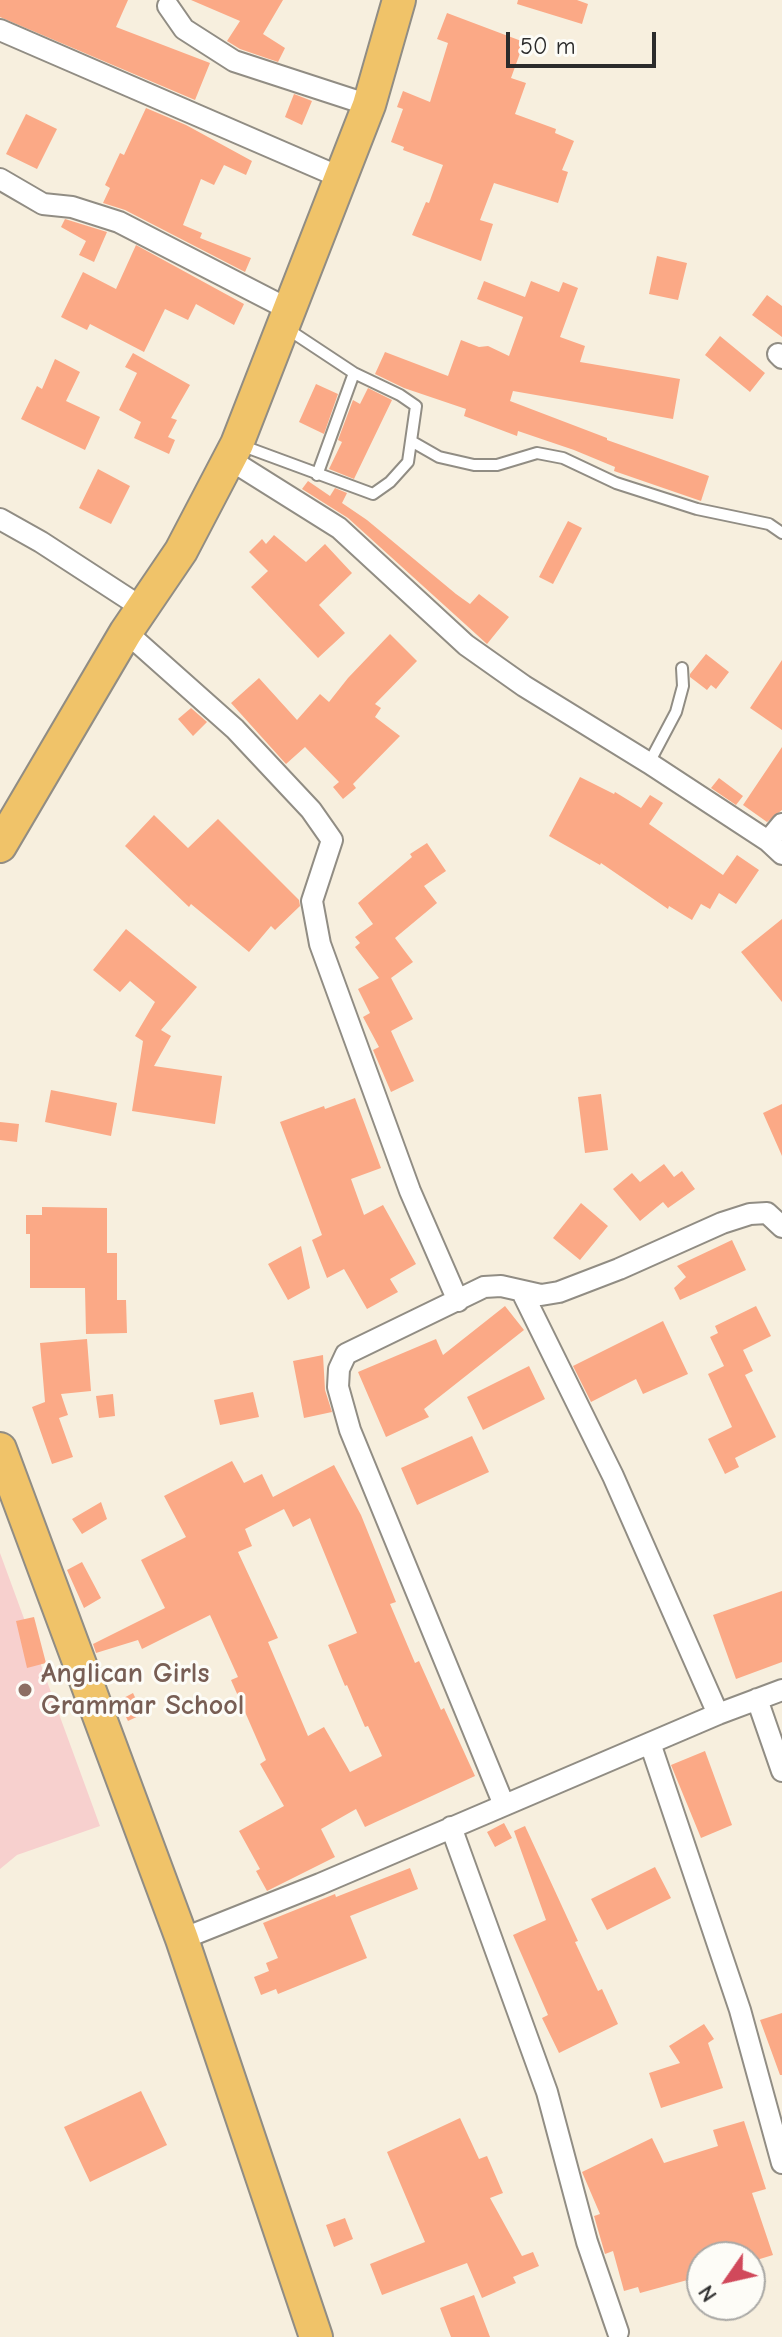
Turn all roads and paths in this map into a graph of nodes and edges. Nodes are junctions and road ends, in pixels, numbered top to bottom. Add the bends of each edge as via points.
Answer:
1 (399, 0) edge
2 (168, 6) dead end
3 (0, 30) edge
4 (369, 105) junction
5 (342, 178) junction
6 (0, 179) edge
7 (287, 318) junction
8 (354, 373) junction
9 (411, 441) junction
10 (233, 452) junction
11 (317, 475) junction
12 (0, 519) edge
13 (782, 533) edge
14 (135, 621) junction
15 (682, 668) dead end
16 (649, 763) junction
17 (782, 824) edge
18 (0, 846) edge
19 (775, 848) edge
20 (782, 1227) edge
21 (522, 1292) junction
22 (458, 1301) junction
23 (0, 1449) edge
24 (782, 1690) edge
25 (757, 1699) junction
26 (718, 1714) junction
27 (650, 1743) junction
28 (782, 1771) edge
29 (504, 1805) junction
30 (451, 1827) junction
31 (182, 1939) junction
32 (782, 2163) edge
33 (618, 2332) dead end
34 (316, 2337) edge

1 - 4 main road
2 - 4 street via 184,29 234,61
3 - 5 street
4 - 5 main road
5 - 7 main road
6 - 7 street via 43,204 119,222
7 - 8 lane
7 - 10 main road
8 - 9 lane via 416,406
8 - 11 lane
9 - 11 lane via 408,462 373,494
9 - 13 lane via 439,457 474,465 497,465 537,453 563,458 616,483 697,509 769,524
10 - 11 lane
10 - 14 main road via 181,551
10 - 16 street via 339,528 477,653
12 - 14 street via 41,542
14 - 18 main road
14 - 22 street via 311,810 332,840 312,901 320,944 410,1191
15 - 16 lane via 676,712
16 - 19 street
17 - 19 street
20 - 21 street via 767,1213 750,1214 559,1292
21 - 22 street via 484,1287
21 - 26 street via 613,1476
22 - 29 street via 346,1354 338,1387 350,1430
23 - 31 main road
24 - 25 street
25 - 26 street
25 - 28 street
26 - 27 street
27 - 29 street
27 - 32 street via 740,2010
29 - 30 street
30 - 31 street
30 - 33 street via 547,2092 587,2242
31 - 34 main road

